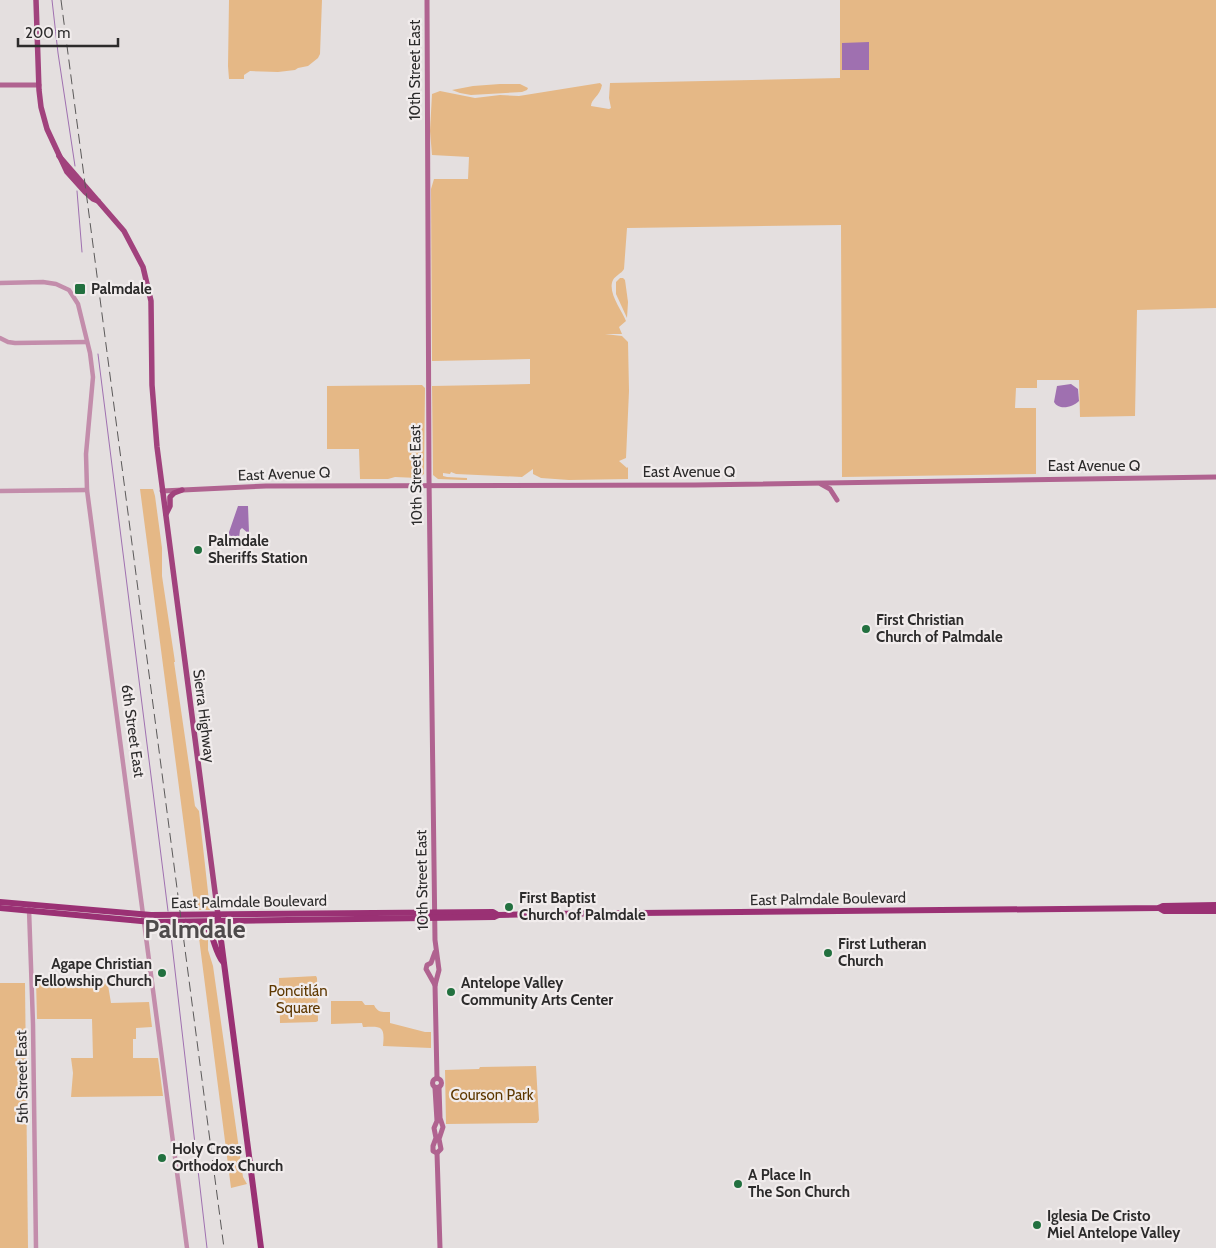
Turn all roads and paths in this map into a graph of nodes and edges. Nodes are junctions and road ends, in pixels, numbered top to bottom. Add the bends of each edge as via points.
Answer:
1 (36, 0) edge
2 (427, 0) edge
3 (0, 85) edge
4 (39, 85) junction
5 (0, 283) edge
6 (0, 338) edge
7 (87, 342) junction
8 (1216, 477) edge
9 (818, 483) junction
10 (429, 485) junction
11 (87, 490) junction
12 (182, 490) junction
13 (0, 491) edge
14 (162, 491) junction
15 (837, 500) dead end
16 (166, 516) junction
17 (0, 902) edge
18 (1200, 905) junction
19 (1216, 905) edge
20 (0, 908) edge
21 (29, 908) junction
22 (1159, 908) junction
23 (1175, 911) junction
24 (1216, 911) edge
25 (435, 916) junction
26 (145, 918) junction
27 (218, 918) junction
28 (185, 921) junction
29 (436, 950) junction
30 (224, 963) junction
31 (431, 963) junction
32 (438, 966) junction
33 (437, 974) junction
34 (431, 975) junction
35 (435, 985) junction
36 (36, 1248) edge
37 (187, 1248) edge
38 (262, 1248) edge
39 (440, 1248) edge

1 - 4 main road, Sierra Highway
2 - 10 main road, 10th Street East
3 - 4 main road
4 - 14 main road, Sierra Highway via 43,117 59,156 124,230 148,284 152,318 154,422
5 - 7 street, 6th Street East via 51,283 68,290 78,304
6 - 7 street via 15,343
7 - 11 street, 6th Street East via 93,377 86,454
8 - 9 main road, East Avenue Q
9 - 10 main road, East Avenue Q
9 - 15 main road via 830,489
10 - 12 main road, East Avenue Q
10 - 25 main road, 10th Street East
11 - 13 street
11 - 26 street, 6th Street East
12 - 14 main road, East Avenue Q
12 - 16 main road via 170,497
14 - 16 main road, Sierra Highway
16 - 27 main road, Sierra Highway
17 - 21 highway, East Palmdale Boulevard
18 - 19 highway, East Palmdale Boulevard
18 - 22 highway, East Palmdale Boulevard
18 - 23 highway
20 - 21 highway, East Palmdale Boulevard
21 - 26 highway, East Palmdale Boulevard
21 - 36 street, 5th Street East
22 - 23 highway, East Palmdale Boulevard
22 - 25 highway, East Palmdale Boulevard via 498,915 493,912
23 - 24 highway, East Palmdale Boulevard
25 - 27 highway, East Palmdale Boulevard
25 - 29 main road, 10th Street East
26 - 27 highway, East Palmdale Boulevard
26 - 28 highway, East Palmdale Boulevard
26 - 37 street, 6th Street East
27 - 28 highway, East Palmdale Boulevard
27 - 30 highway, Sierra Highway
28 - 30 highway via 208,929 217,954
29 - 31 main road, 10th Street East
29 - 32 main road, 10th Street East
30 - 38 highway, Sierra Highway
31 - 32 main road
31 - 34 main road via 426,969
32 - 33 main road
33 - 34 main road
33 - 35 main road
34 - 35 main road
35 - 39 main road via 437,1078 440,1081 437,1087 437,1145 432,1149 437,1153 439,1167

